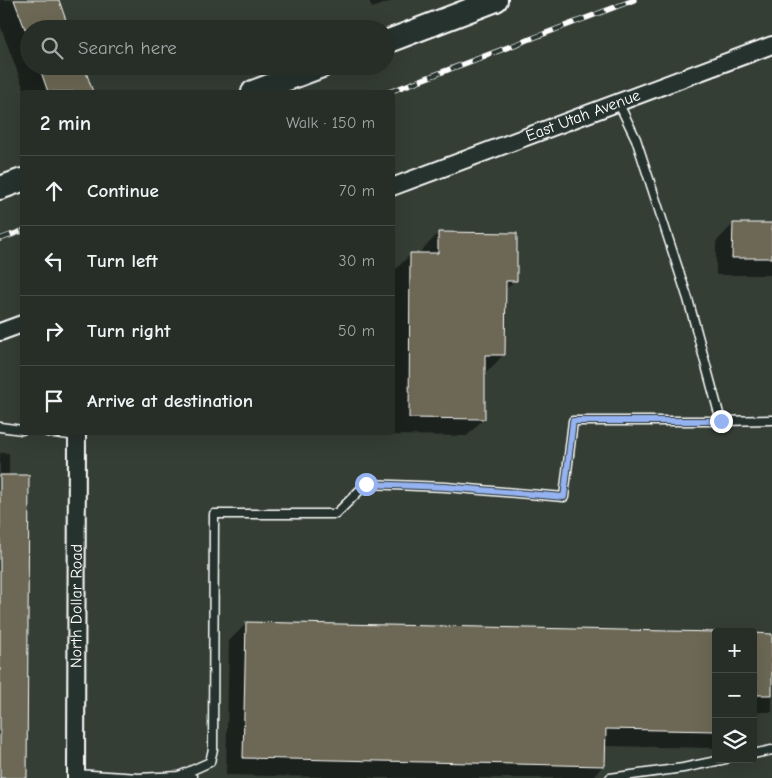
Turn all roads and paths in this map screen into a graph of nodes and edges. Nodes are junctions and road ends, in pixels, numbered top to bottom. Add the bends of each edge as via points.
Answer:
1 (496, 0) edge
2 (395, 39) edge
3 (772, 45) edge
4 (298, 75) edge
5 (258, 90) edge
6 (618, 102) junction
7 (20, 181) edge
8 (395, 185) edge
9 (0, 188) edge
10 (20, 325) edge
11 (0, 332) edge
12 (772, 420) edge
13 (721, 421) junction
14 (0, 427) edge
15 (20, 430) edge
16 (77, 435) edge
17 (772, 750) edge
18 (757, 753) edge
19 (712, 762) edge
20 (76, 776) edge
21 (179, 776) junction
22 (193, 778) edge
23 (610, 778) edge

1 - 2 street
3 - 6 street, East Utah Avenue
4 - 5 street
6 - 8 street, East Utah Avenue
6 - 13 lane via 636,139 688,300
7 - 9 street
10 - 11 street
12 - 13 lane
13 - 21 lane via 573,421 564,497 366,484 336,514 214,514 213,749 210,762
14 - 15 lane
16 - 20 street, North Dollar Road
17 - 18 lane
19 - 23 lane
20 - 21 lane
21 - 22 lane

